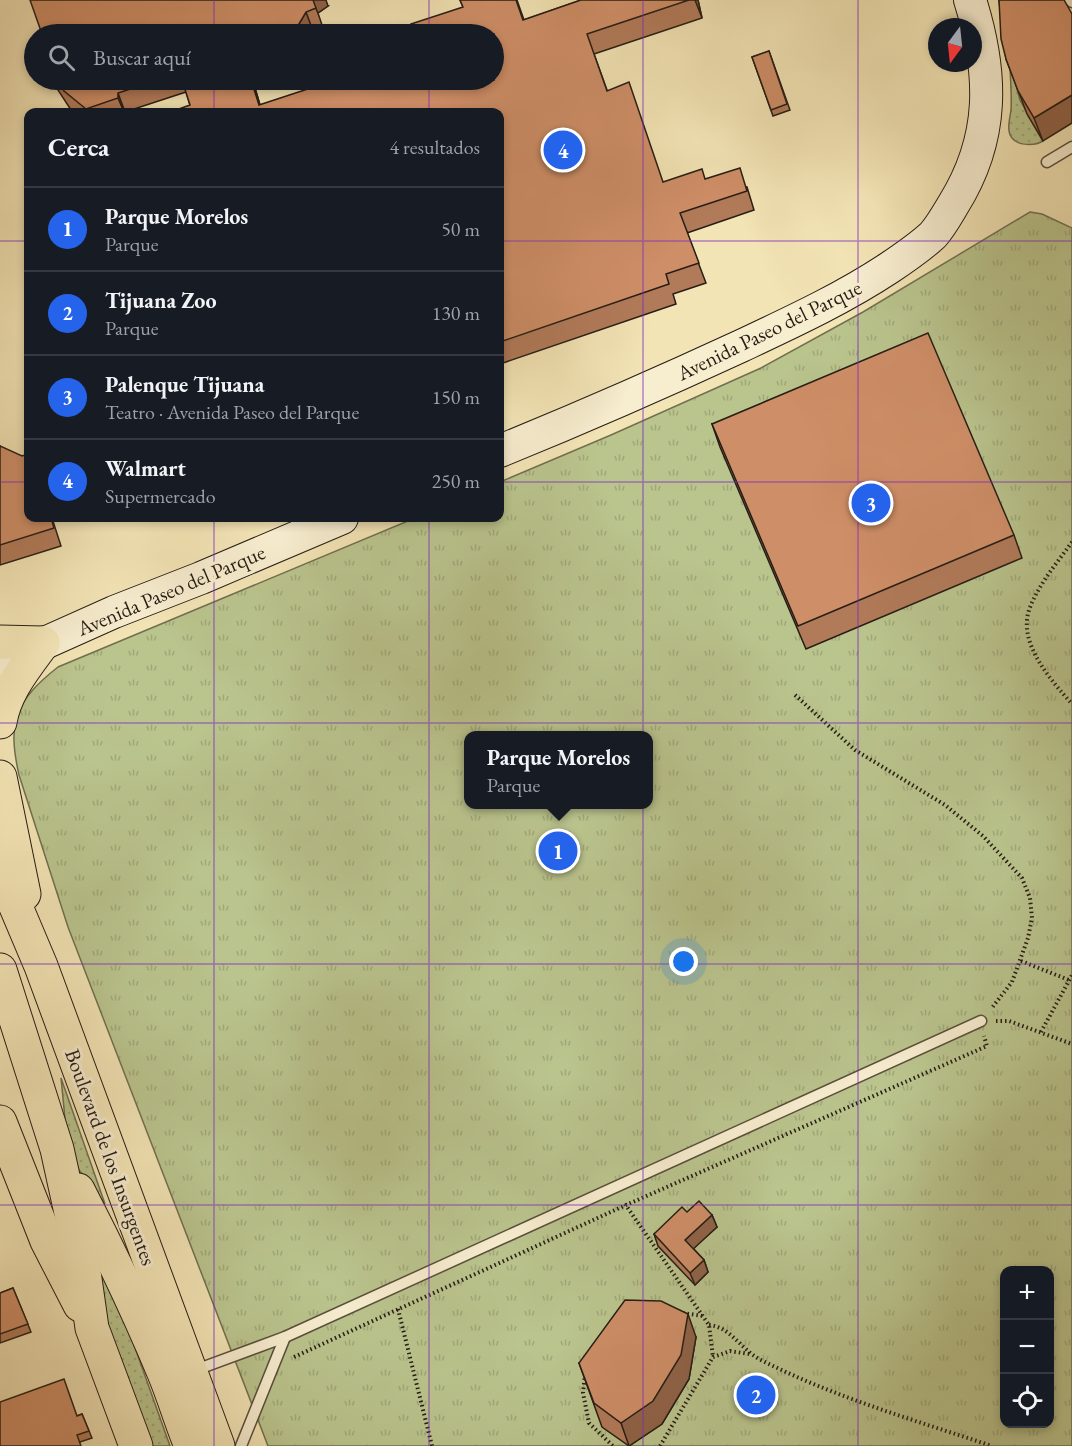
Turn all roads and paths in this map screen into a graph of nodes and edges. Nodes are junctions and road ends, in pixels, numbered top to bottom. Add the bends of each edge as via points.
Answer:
1 (970, 0) edge
2 (1072, 147) edge
3 (1047, 162) dead end
4 (504, 449) edge
5 (332, 522) edge
6 (1072, 542) edge
7 (0, 642) edge
8 (43, 643) junction
9 (0, 663) edge
10 (795, 695) dead end
11 (1072, 704) edge
12 (0, 722) edge
13 (0, 777) edge
14 (0, 869) edge
15 (1021, 961) junction
16 (41, 966) junction
17 (0, 970) edge
18 (1071, 978) edge
19 (981, 1021) junction
20 (1041, 1032) junction
21 (0, 1034) edge
22 (1072, 1044) edge
23 (0, 1122) edge
24 (57, 1149) junction
25 (626, 1204) junction
26 (108, 1246) junction
27 (84, 1272) junction
28 (389, 1289) junction
29 (399, 1309) junction
30 (675, 1311) edge
31 (703, 1316) junction
32 (710, 1325) junction
33 (92, 1328) junction
34 (285, 1337) junction
35 (749, 1354) junction
36 (713, 1357) junction
37 (288, 1360) dead end
38 (587, 1365) edge
39 (190, 1372) junction
40 (136, 1446) edge
41 (191, 1446) edge
42 (218, 1446) edge
43 (241, 1446) edge
44 (432, 1446) edge
45 (613, 1446) edge
46 (660, 1446) edge
47 (992, 1446) edge

1 - 4 main road, Avenida Paseo del Parque via 983,45 986,111 975,163 965,186 933,234 878,276 827,306 633,397
2 - 3 lane
5 - 8 main road, Avenida Paseo del Parque
6 - 11 path via 1029,611 1027,635 1057,687
7 - 8 main road
8 - 9 main road, Avenida Paseo del Parque
8 - 12 main road via 16,679 2,707
10 - 15 path via 855,750 952,811 983,836 1022,878 1032,918
13 - 16 main road
14 - 16 main road, Boulevard de los Insurgentes
15 - 18 path
15 - 19 path via 1012,982
16 - 39 main road, Boulevard de los Insurgentes
17 - 24 main road
18 - 20 path
19 - 20 path via 1009,1021
19 - 25 path via 987,1046
19 - 28 lane
20 - 22 path
21 - 24 main road
23 - 33 main road via 47,1242
24 - 26 main road
24 - 27 main road
25 - 29 path
25 - 31 path
26 - 27 main road via 87,1246
26 - 41 main road
27 - 33 main road
28 - 29 path
28 - 34 lane
29 - 37 path
29 - 44 path
30 - 31 path
31 - 32 path
32 - 35 path via 721,1326
32 - 36 path
33 - 40 main road
34 - 39 lane
34 - 43 lane
35 - 36 path via 730,1351
35 - 47 path via 846,1396
36 - 46 path
38 - 45 path via 583,1393 589,1423
39 - 42 main road, Boulevard de los Insurgentes

